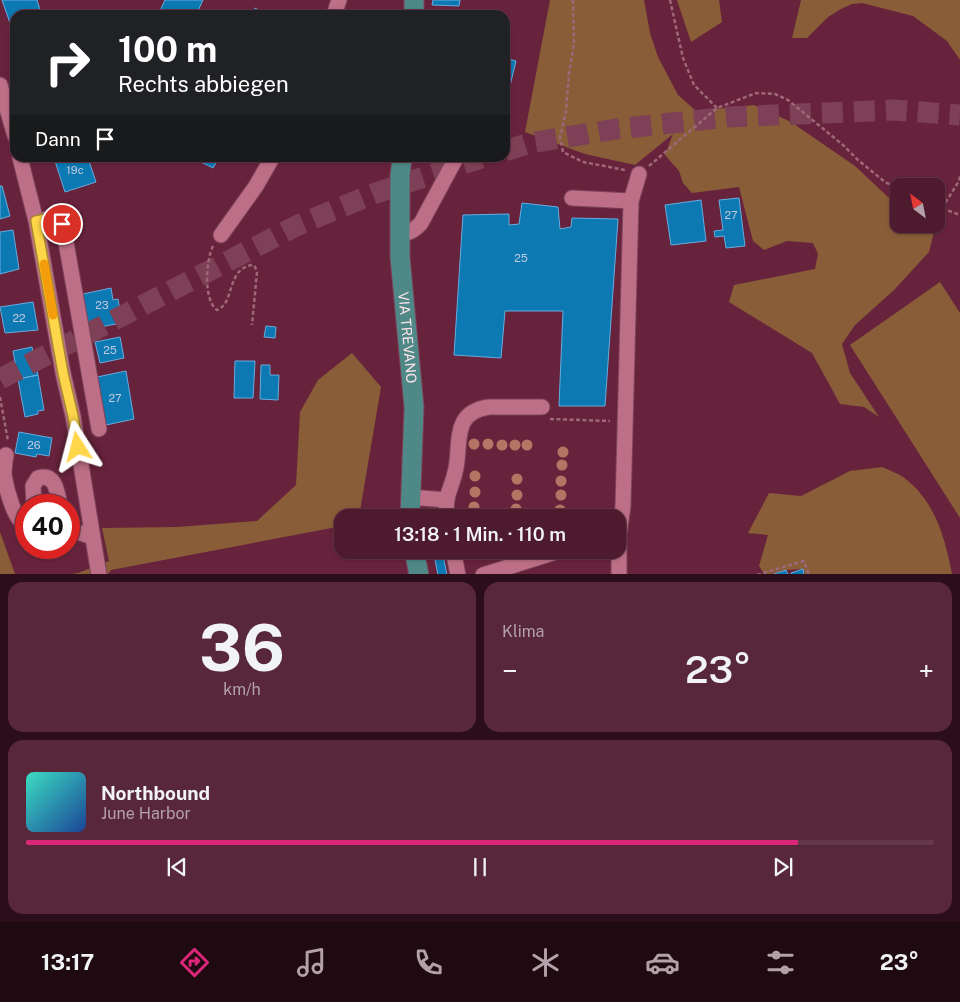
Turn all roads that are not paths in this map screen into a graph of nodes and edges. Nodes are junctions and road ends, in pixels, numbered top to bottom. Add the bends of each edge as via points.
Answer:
1 (0, 85) edge
2 (10, 119) edge
3 (21, 162) edge
4 (270, 162) edge
5 (402, 162) edge
6 (454, 162) edge
7 (639, 174) road end
8 (572, 198) dead end
9 (631, 201) junction
10 (36, 221) junction
11 (399, 234) junction
12 (221, 235) road end
13 (541, 413) road end
14 (99, 429) dead end
15 (6, 455) road end
16 (33, 494) edge
17 (57, 494) edge
18 (410, 497) junction
19 (446, 500) junction
20 (410, 509) edge
21 (446, 509) edge
22 (622, 509) edge
23 (15, 514) edge
24 (80, 533) edge
25 (92, 537) junction
26 (416, 559) edge
27 (454, 559) edge
28 (532, 559) edge
29 (619, 559) edge
30 (99, 574) edge
31 (419, 574) edge
32 (458, 574) edge
33 (483, 574) edge
34 (619, 574) edge

1 - 2 street
3 - 10 street
4 - 12 street
5 - 11 main road, VIA TREVANO
6 - 11 street via 421,223 414,231
7 - 9 street
8 - 9 street
9 - 22 street
10 - 14 street via 56,218 64,231
10 - 25 street
11 - 18 main road, VIA TREVANO via 414,406
13 - 19 street via 488,406 469,414 461,428 457,468
15 - 23 street via 4,470
16 - 17 street via 33,486 38,478 48,477
18 - 19 street
18 - 20 main road, VIA TREVANO
19 - 21 street
24 - 25 street
25 - 30 street
26 - 31 main road
27 - 32 street
28 - 33 street
29 - 34 street

